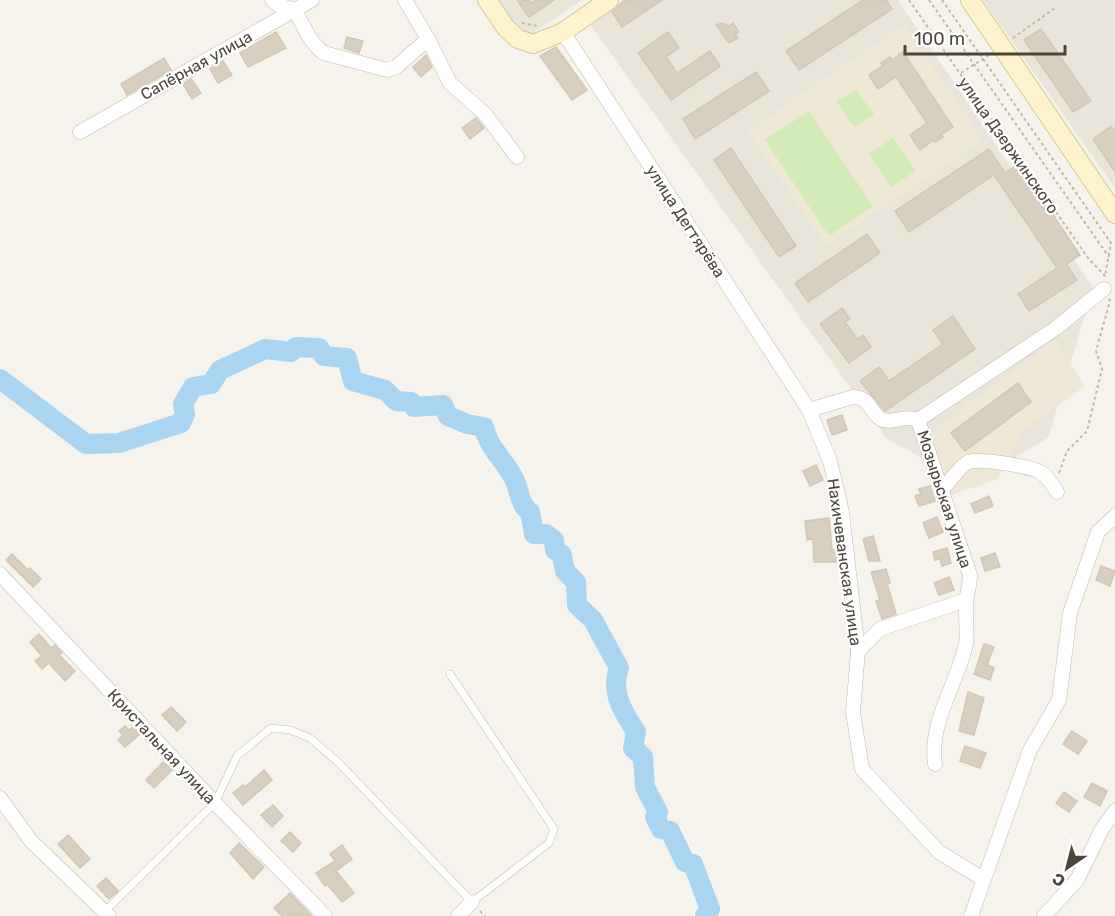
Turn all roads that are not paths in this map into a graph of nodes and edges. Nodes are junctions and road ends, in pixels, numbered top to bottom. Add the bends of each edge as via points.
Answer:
1 (272, 0) edge
2 (312, 0) edge
3 (405, 0) edge
4 (487, 0) edge
5 (609, 0) edge
6 (970, 0) edge
7 (295, 10) junction
8 (563, 32) junction
9 (428, 39) junction
10 (80, 132) dead end
11 (517, 157) dead end
12 (1115, 214) edge
13 (1107, 288) road end
14 (809, 410) junction
15 (918, 420) junction
16 (942, 489) junction
17 (1055, 489) road end
18 (1115, 516) edge
19 (0, 574) edge
20 (966, 600) junction
21 (858, 651) junction
22 (450, 674) dead end
23 (935, 764) dead end
24 (0, 798) edge
25 (215, 803) junction
26 (1115, 811) edge
27 (982, 879) junction
28 (472, 902) junction
29 (107, 913) edge
30 (325, 916) edge
31 (458, 916) edge
32 (971, 916) edge
33 (1044, 916) edge

1 - 7 street
2 - 7 street, Сапёрная улица
3 - 9 street
4 - 8 street via 512,25 518,39 533,44
5 - 8 street
6 - 12 street
7 - 9 street via 312,41 324,53 387,70 396,68
7 - 10 street, Сапёрная улица
8 - 14 street, улица Дегтярёва
9 - 11 street via 450,83 485,114
13 - 15 street, Мозырьская улица via 1056,328
14 - 15 street via 860,397 886,422 910,417
14 - 21 street, Нахичеванская улица via 830,461 842,512
15 - 16 street, Мозырьская улица
16 - 17 street via 965,463 975,460 1038,471
16 - 20 street, Мозырьская улица via 970,575
18 - 27 street via 1098,532 1070,613 1059,700 1030,750
19 - 25 street, Кристальная улица
20 - 21 street via 880,629
20 - 23 street, Мозырьская улица via 966,643 936,729
21 - 27 street, Нахичеванская улица via 853,712 862,769 939,852
22 - 28 lane via 554,829 549,843
24 - 29 street via 31,841
25 - 28 lane via 237,756 271,728 290,730 310,738 340,764
25 - 29 lane
25 - 30 street, Кристальная улица
26 - 33 street via 1077,880
27 - 32 street
28 - 31 street

